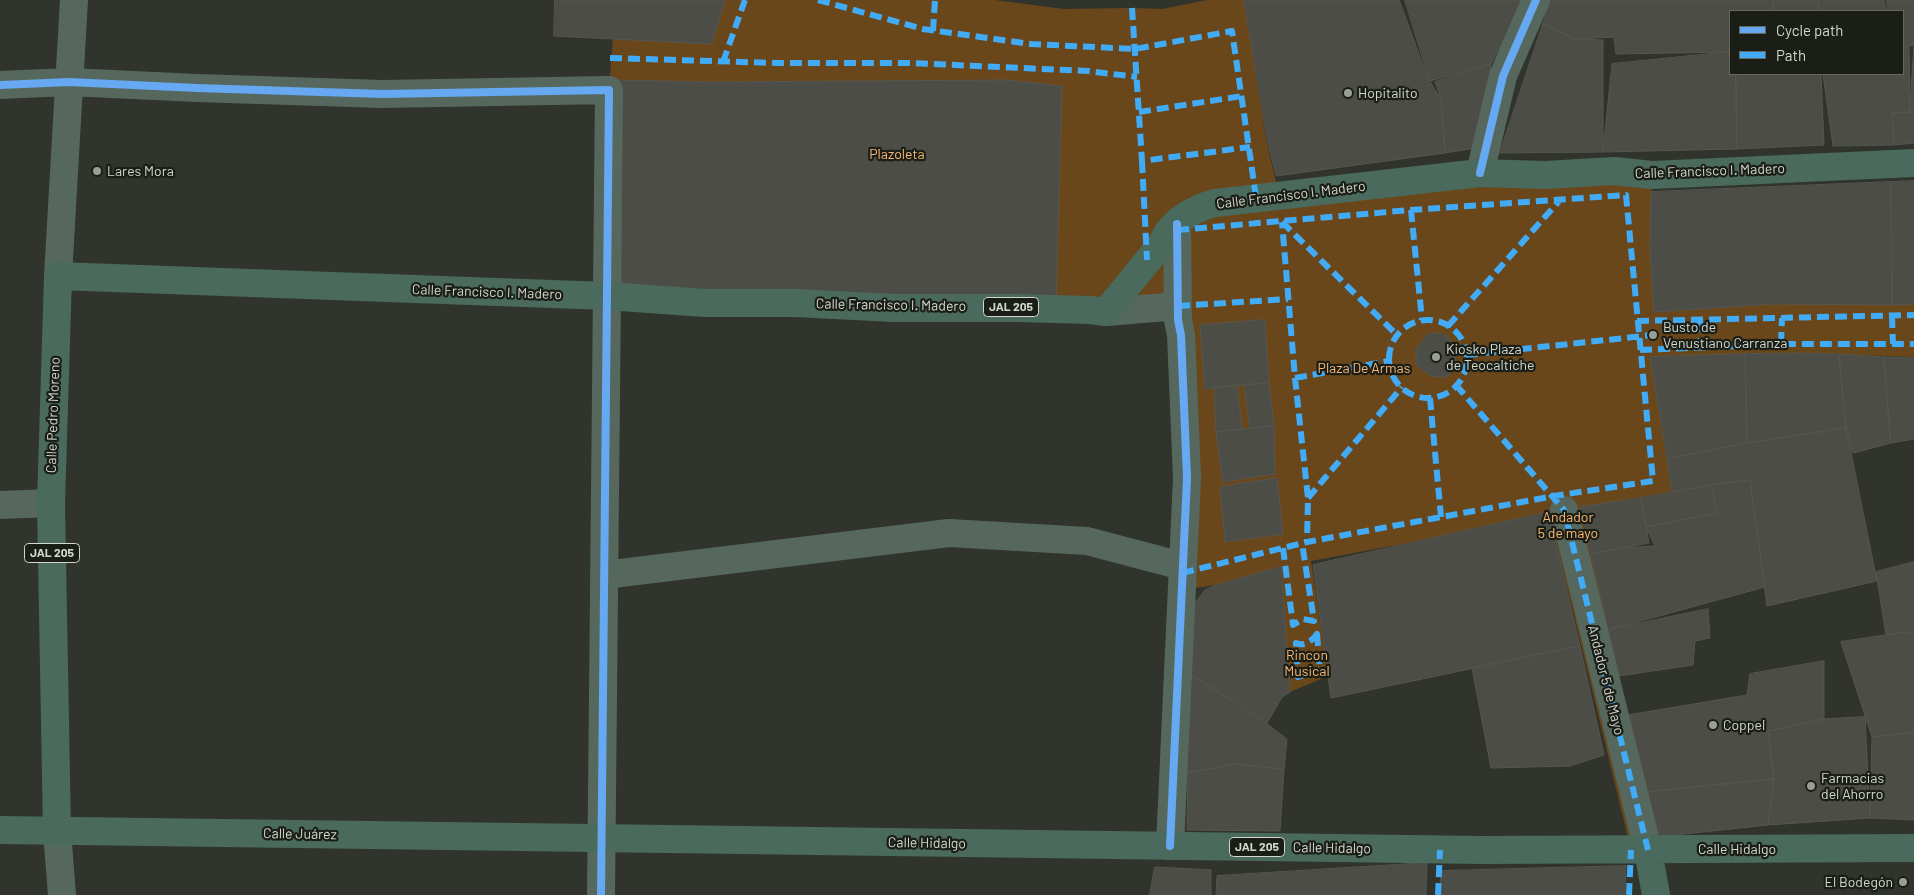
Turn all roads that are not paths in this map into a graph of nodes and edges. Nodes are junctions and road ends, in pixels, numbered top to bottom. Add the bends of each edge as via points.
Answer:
1 (74, 0) edge
2 (1536, 0) edge
3 (69, 82) junction
4 (0, 86) edge
5 (1914, 163) edge
6 (1480, 173) junction
7 (1177, 224) junction
8 (58, 276) junction
9 (607, 296) junction
10 (1178, 306) junction
11 (1106, 312) junction
12 (51, 503) junction
13 (0, 505) edge
14 (1564, 510) dead end
15 (1182, 566) junction
16 (604, 575) junction
17 (0, 830) edge
18 (57, 831) junction
19 (600, 838) junction
20 (1170, 846) junction
21 (1914, 848) edge
22 (1648, 850) junction
23 (62, 895) edge
24 (601, 895) edge
25 (1656, 895) edge

1 - 3 street, Calle Pedro Moreno
2 - 6 street via 1503,76
3 - 4 street
3 - 8 street, Calle Pedro Moreno
3 - 9 street via 382,94 609,90
5 - 6 main road, Calle Francisco I. Madero via 1652,175 1614,171 1545,175
6 - 7 main road, Calle Francisco I. Madero via 1215,203 1199,208
7 - 10 street
7 - 11 main road, Calle Francisco I. Madero via 1167,232 1163,242
8 - 9 main road, Calle Francisco I. Madero / JAL 205
8 - 12 main road, Calle Pedro Moreno / JAL 205
9 - 11 main road, Calle Francisco I. Madero / JAL 205 via 704,303 998,307
9 - 16 street
10 - 11 street
10 - 15 street via 1187,478
12 - 13 street
12 - 18 main road, Calle Pedro Moreno / JAL 205
14 - 22 street, Andador 5 de Mayo
15 - 16 street via 1086,541 949,533
15 - 20 street
16 - 19 street
17 - 18 main road, Calle Juárez / JAL 205
18 - 19 main road, Calle Juárez / JAL 205
18 - 23 street
19 - 20 main road, Calle Hidalgo / JAL 205
19 - 24 street
20 - 22 main road, Calle Hidalgo / JAL 205
21 - 22 main road, Calle Hidalgo / JAL 205
22 - 25 main road

